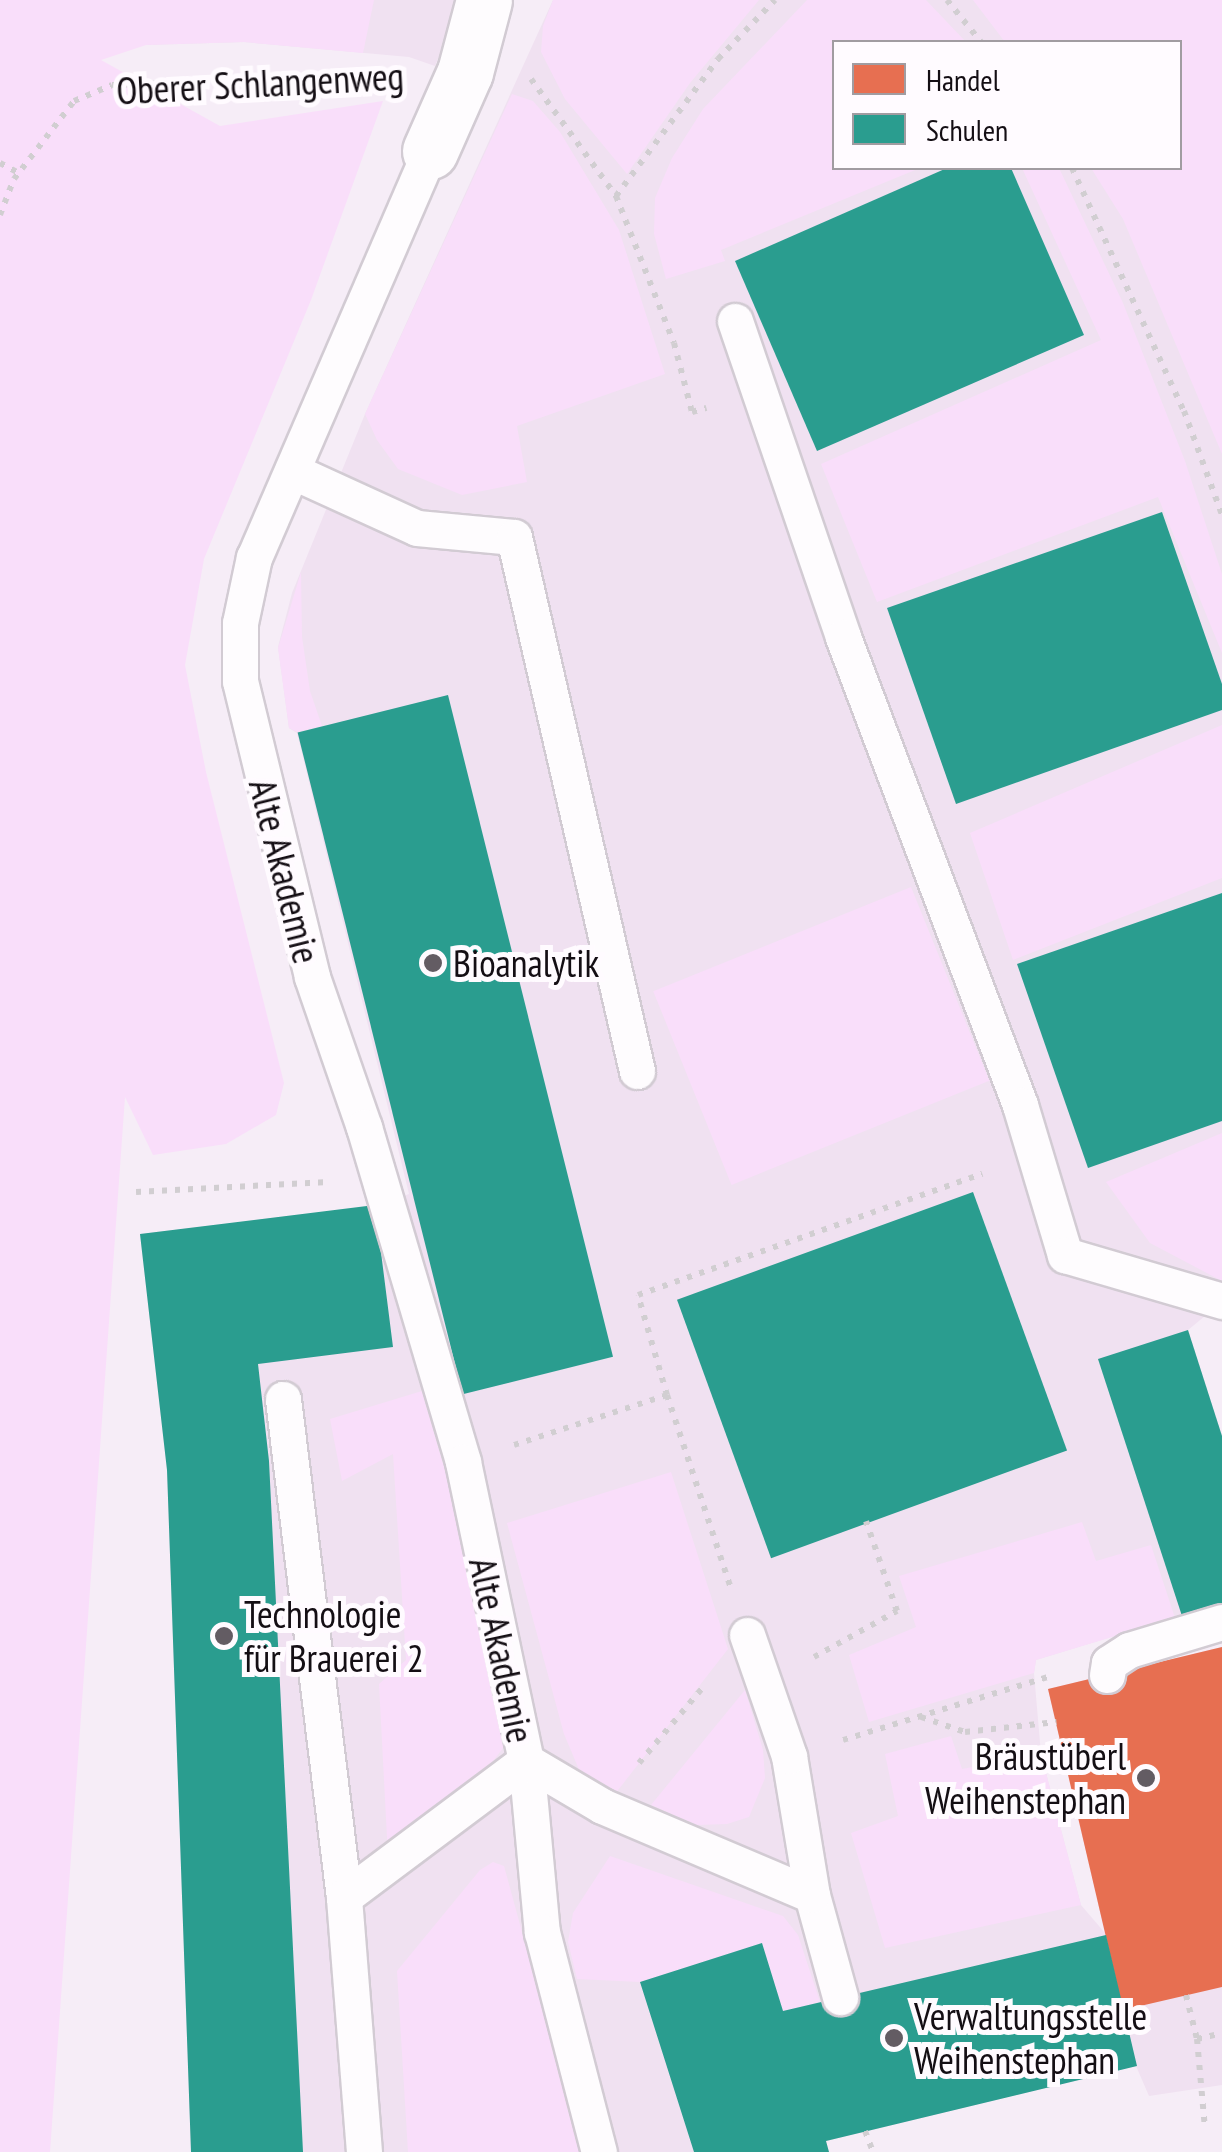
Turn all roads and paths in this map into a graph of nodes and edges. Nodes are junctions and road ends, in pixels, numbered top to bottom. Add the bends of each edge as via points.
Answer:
1 (484, 0) edge
2 (775, 0) edge
3 (947, 0) edge
4 (980, 40) edge
5 (465, 72) junction
6 (430, 151) joint
7 (0, 162) edge
8 (1073, 170) edge
9 (19, 173) junction
10 (0, 215) edge
11 (736, 321) dead end
12 (292, 471) junction
13 (1222, 515) edge
14 (637, 1071) dead end
15 (330, 1172) dead end
16 (136, 1192) dead end
17 (919, 1196) dead end
18 (1222, 1301) edge
19 (667, 1395) junction
20 (283, 1399) dead end
21 (545, 1435) dead end
22 (866, 1521) dead end
23 (1222, 1622) edge
24 (747, 1635) junction
25 (1108, 1674) dead end
26 (1042, 1681) dead end
27 (765, 1684) junction
28 (920, 1717) junction
29 (1056, 1722) dead end
30 (789, 1756) junction
31 (526, 1761) junction
32 (602, 1806) junction
33 (812, 1895) junction
34 (344, 1897) junction
35 (1186, 1996) dead end
36 (840, 1997) dead end
37 (1222, 2033) edge
38 (1198, 2039) junction
39 (865, 2130) dead end
40 (1206, 2130) dead end
41 (364, 2152) edge
42 (599, 2152) edge
43 (874, 2152) edge

1 - 5 street, Alte Akademie
2 - 5 path, Oberer Schlangenweg via 718,59 616,196 523,71
3 - 4 path
5 - 6 street, Alte Akademie
5 - 9 path, Oberer Schlangenweg via 112,85 74,101
6 - 12 lane, Alte Akademie
7 - 9 path
8 - 13 path via 1184,412
9 - 10 path, Oberer Schlangenweg
11 - 18 lane via 836,619 1020,1105 1065,1255
12 - 14 lane via 418,528 514,537
12 - 31 lane, Alte Akademie via 254,557 240,623 240,681 312,977 364,1127 462,1462
15 - 16 path via 324,1182
17 - 19 path via 638,1295
19 - 21 path
19 - 24 path
20 - 34 lane
22 - 27 path via 896,1611
23 - 25 lane via 1128,1650 1109,1664
24 - 27 lane
24 - 32 path
26 - 28 path
27 - 30 lane
28 - 29 path via 965,1732
28 - 30 path
30 - 33 lane
31 - 32 lane, Alte Akademie
31 - 34 lane, Alte Akademie
31 - 42 lane, Alte Akademie via 542,1932
32 - 33 lane, Alte Akademie
33 - 36 lane
34 - 41 lane
35 - 38 path
37 - 38 path
38 - 40 path
39 - 43 path

